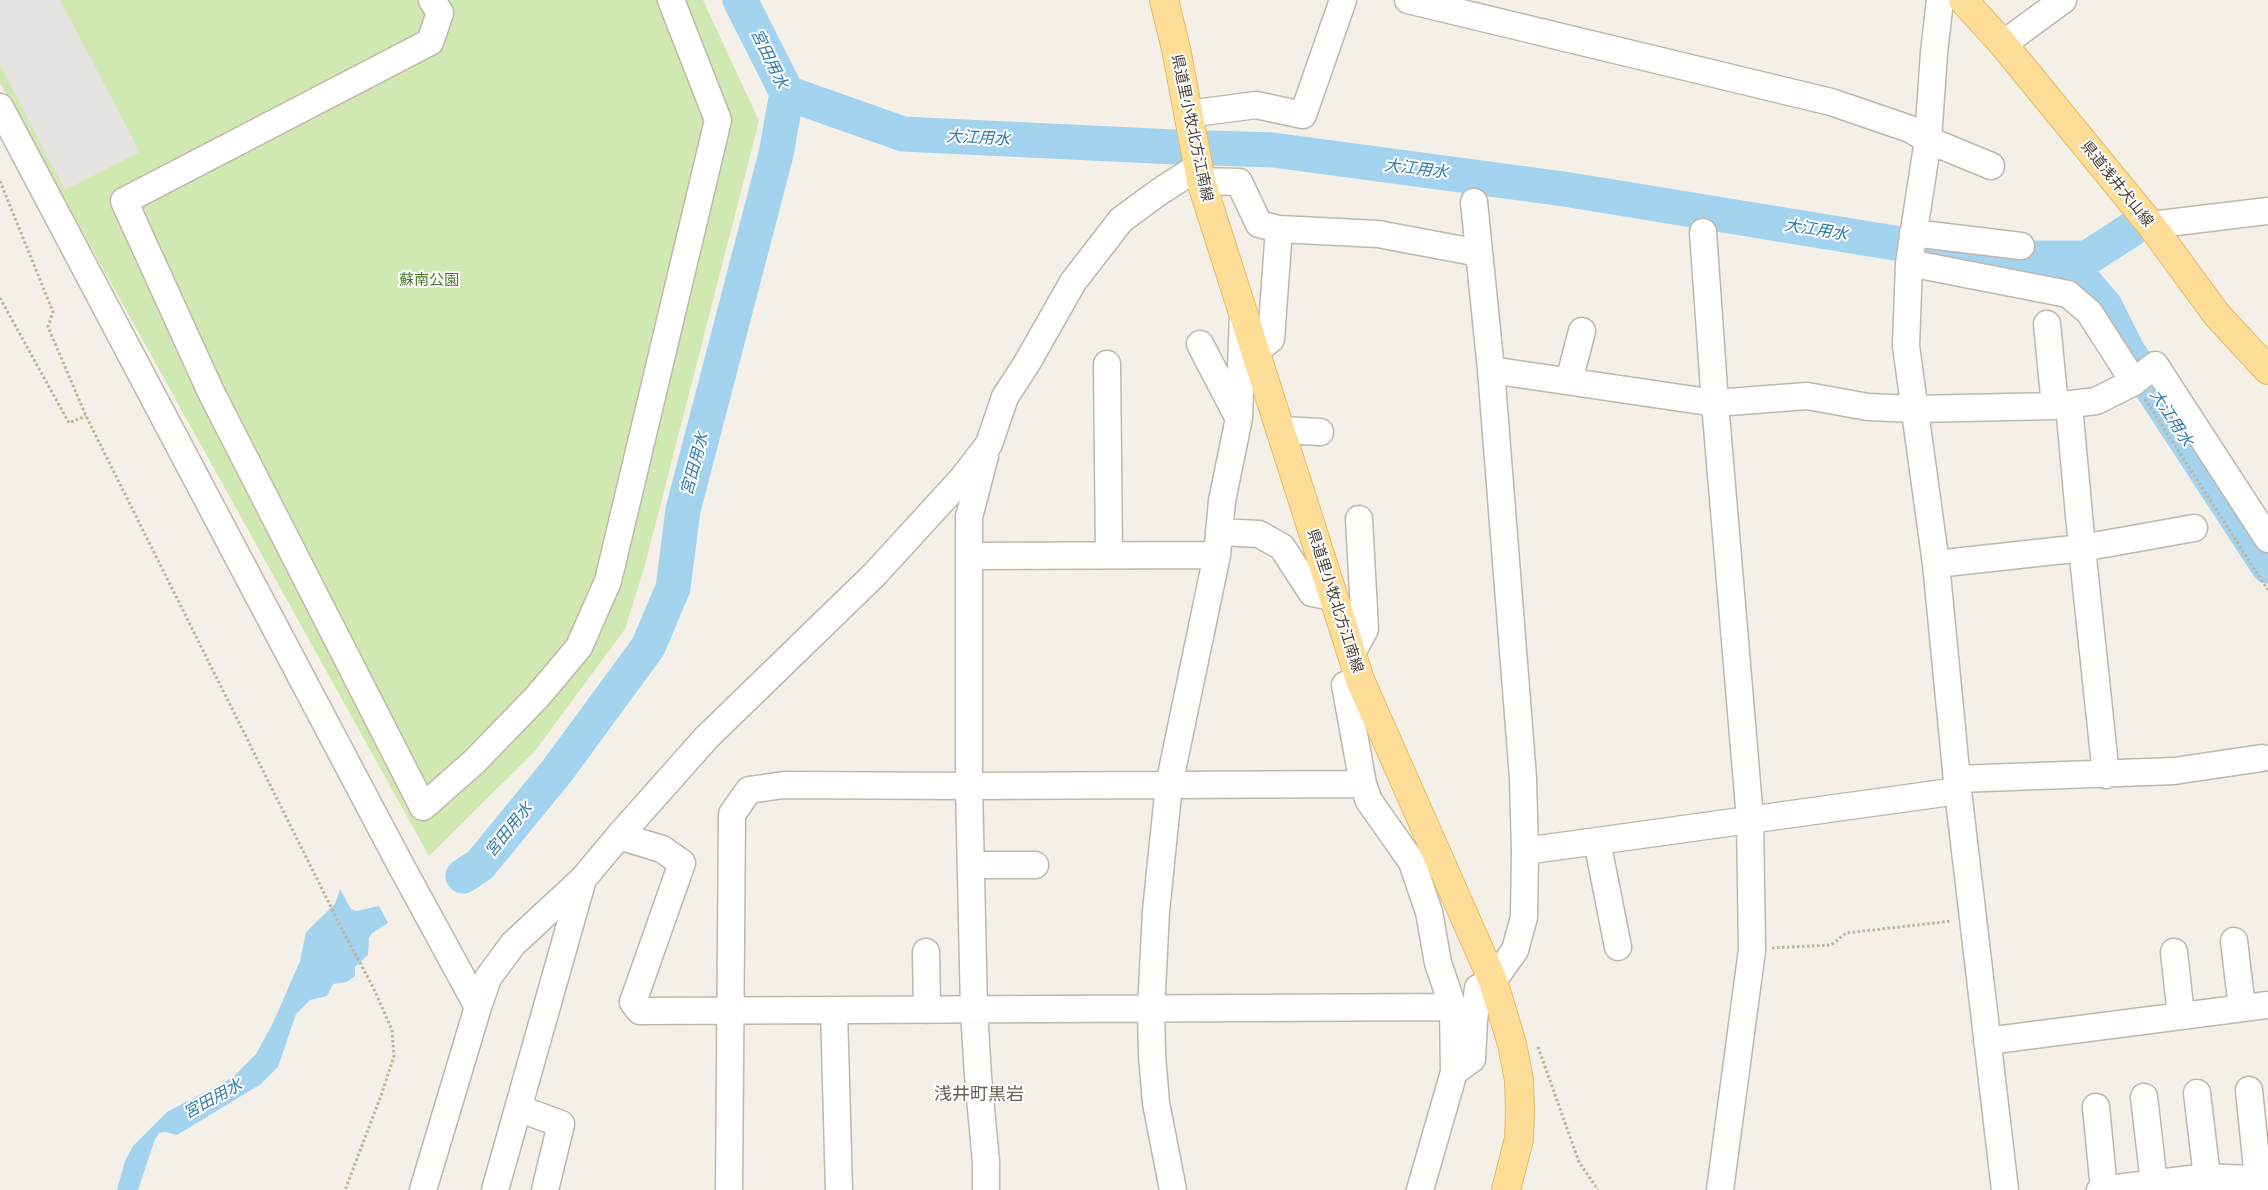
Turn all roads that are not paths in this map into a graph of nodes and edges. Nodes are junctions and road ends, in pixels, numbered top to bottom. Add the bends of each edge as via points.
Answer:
1 (432, 0) edge
2 (671, 0) edge
3 (1164, 0) edge
4 (1343, 0) edge
5 (1408, 0) edge
6 (1940, 0) edge
7 (1963, 0) edge
8 (2063, 0) edge
9 (2003, 44) junction
10 (0, 108) edge
11 (1188, 114) junction
12 (1928, 140) junction
13 (1991, 166) dead end
14 (1200, 174) junction
15 (1474, 202) dead end
16 (2268, 211) edge
17 (2150, 225) junction
18 (1278, 229) junction
19 (1703, 232) dead end
20 (1913, 233) junction
21 (2021, 246) dead end
22 (1479, 253) junction
23 (1909, 262) junction
24 (1243, 314) junction
25 (2047, 324) dead end
26 (1582, 330) dead end
27 (1200, 344) dead end
28 (1255, 352) junction
29 (1107, 364) dead end
30 (1491, 370) junction
31 (2268, 370) edge
32 (2143, 374) junction
33 (1568, 382) junction
34 (1715, 403) junction
35 (2062, 406) junction
36 (1916, 409) junction
37 (1238, 418) junction
38 (1280, 430) junction
39 (1320, 432) dead end
40 (989, 444) junction
41 (1359, 519) dead end
42 (2194, 528) dead end
43 (2268, 539) edge
44 (1218, 544) junction
45 (2082, 548) junction
46 (1109, 554) junction
47 (969, 556) junction
48 (1936, 564) junction
49 (1333, 597) junction
50 (1352, 653) junction
51 (1360, 680) junction
52 (2262, 758) dead end
53 (2106, 775) junction
54 (1363, 784) junction
55 (1169, 785) junction
56 (1957, 785) junction
57 (969, 786) junction
58 (1750, 819) junction
59 (619, 836) junction
60 (1597, 840) junction
61 (1525, 851) junction
62 (971, 865) junction
63 (1035, 865) dead end
64 (583, 879) junction
65 (2234, 941) dead end
66 (1618, 947) dead end
67 (926, 952) dead end
68 (2174, 952) dead end
69 (1494, 981) junction
70 (2268, 1005) edge
71 (478, 1007) junction
72 (1453, 1007) junction
73 (2242, 1008) junction
74 (927, 1010) junction
75 (974, 1010) junction
76 (1151, 1010) junction
77 (730, 1011) junction
78 (834, 1011) junction
79 (2181, 1016) junction
80 (1987, 1041) junction
81 (1454, 1072) junction
82 (2249, 1090) dead end
83 (2197, 1094) dead end
84 (2144, 1097) dead end
85 (2096, 1107) dead end
86 (520, 1108) junction
87 (2207, 1177) junction
88 (2263, 1180) edge
89 (2154, 1183) junction
90 (423, 1190) edge
91 (495, 1190) edge
92 (545, 1190) edge
93 (729, 1190) edge
94 (839, 1190) edge
95 (986, 1190) edge
96 (1173, 1190) edge
97 (1420, 1190) edge
98 (1506, 1190) edge
99 (1720, 1190) edge
100 (2005, 1190) edge
101 (2102, 1190) edge

1 - 2 street via 440,13 430,42 124,201 211,392 423,807 474,762 538,696 579,647 608,581 718,120
3 - 11 main road, 県道里小牧北方江南線
4 - 11 street via 1303,115 1256,105
5 - 12 street via 1831,102 1910,129
6 - 12 street
7 - 9 main road, 県道浅井犬山線
8 - 9 street
9 - 17 main road, 県道浅井犬山線
10 - 71 street
11 - 14 main road, 県道里小牧北方江南線
12 - 13 street
12 - 20 street
14 - 18 street via 1238,182 1259,224
14 - 24 main road, 県道里小牧北方江南線
14 - 40 street via 1159,192 1121,220 1073,282 1005,397
15 - 22 street
16 - 17 street
17 - 31 main road, 県道浅井犬山線 via 2217,315
18 - 22 street via 1378,234
18 - 28 street via 1287,300 1271,339
19 - 34 street
20 - 21 street
20 - 23 street
22 - 30 street
23 - 32 street via 2068,294 2089,312
23 - 36 street via 1906,346
24 - 28 main road, 県道里小牧北方江南線
24 - 37 street
25 - 35 street
26 - 33 street
27 - 37 street
28 - 38 main road, 県道里小牧北方江南線
29 - 46 street
30 - 33 street
30 - 61 street via 1523,778
32 - 35 street via 2096,401
32 - 43 street
33 - 34 street
34 - 36 street via 1807,396 1868,407
34 - 58 street
35 - 36 street
35 - 45 street
36 - 48 street
37 - 44 street via 1222,501
38 - 39 street
38 - 49 main road, 県道里小牧北方江南線
40 - 47 street via 968,517
40 - 59 street via 962,479 874,575 707,737
41 - 50 street via 1364,629
42 - 45 street
44 - 46 street
44 - 49 street via 1259,534 1282,547 1312,593
44 - 55 street
45 - 48 street
45 - 53 street
46 - 47 street
47 - 57 street
48 - 56 street
49 - 50 main road, 県道里小牧北方江南線
50 - 51 main road, 県道里小牧北方江南線
51 - 54 street via 1345,684
51 - 69 main road, 県道里小牧北方江南線
52 - 53 street via 2174,771
53 - 56 street
54 - 55 street
54 - 72 street via 1369,801 1412,862 1429,912 1438,963
55 - 57 street
55 - 76 street via 1156,911
56 - 58 street
56 - 80 street
57 - 62 street
57 - 77 street via 784,785 749,790 732,814
58 - 60 street
58 - 99 street via 1752,950
59 - 64 street
59 - 77 street via 662,849 682,863 633,1002 640,1011
60 - 61 street
60 - 66 street
61 - 69 street via 1524,917 1515,950
62 - 63 street
62 - 75 street
64 - 71 street via 514,944 488,978
64 - 86 street
65 - 73 street
67 - 74 street
68 - 79 street
69 - 81 street via 1478,988 1472,1059
69 - 98 main road, 県道里小牧北方江南線 via 1519,1080 1519,1139
70 - 73 street
71 - 90 street
72 - 76 street
72 - 81 street
73 - 79 street
74 - 75 street
74 - 78 street
75 - 76 street
75 - 95 street
76 - 96 street via 1156,1103
77 - 78 street
77 - 93 street
78 - 94 street
79 - 80 street
80 - 100 street
81 - 97 street
82 - 88 street
83 - 87 street
84 - 89 street
85 - 101 street
86 - 91 street
86 - 92 street via 560,1124
87 - 88 street
87 - 89 street
89 - 101 street

